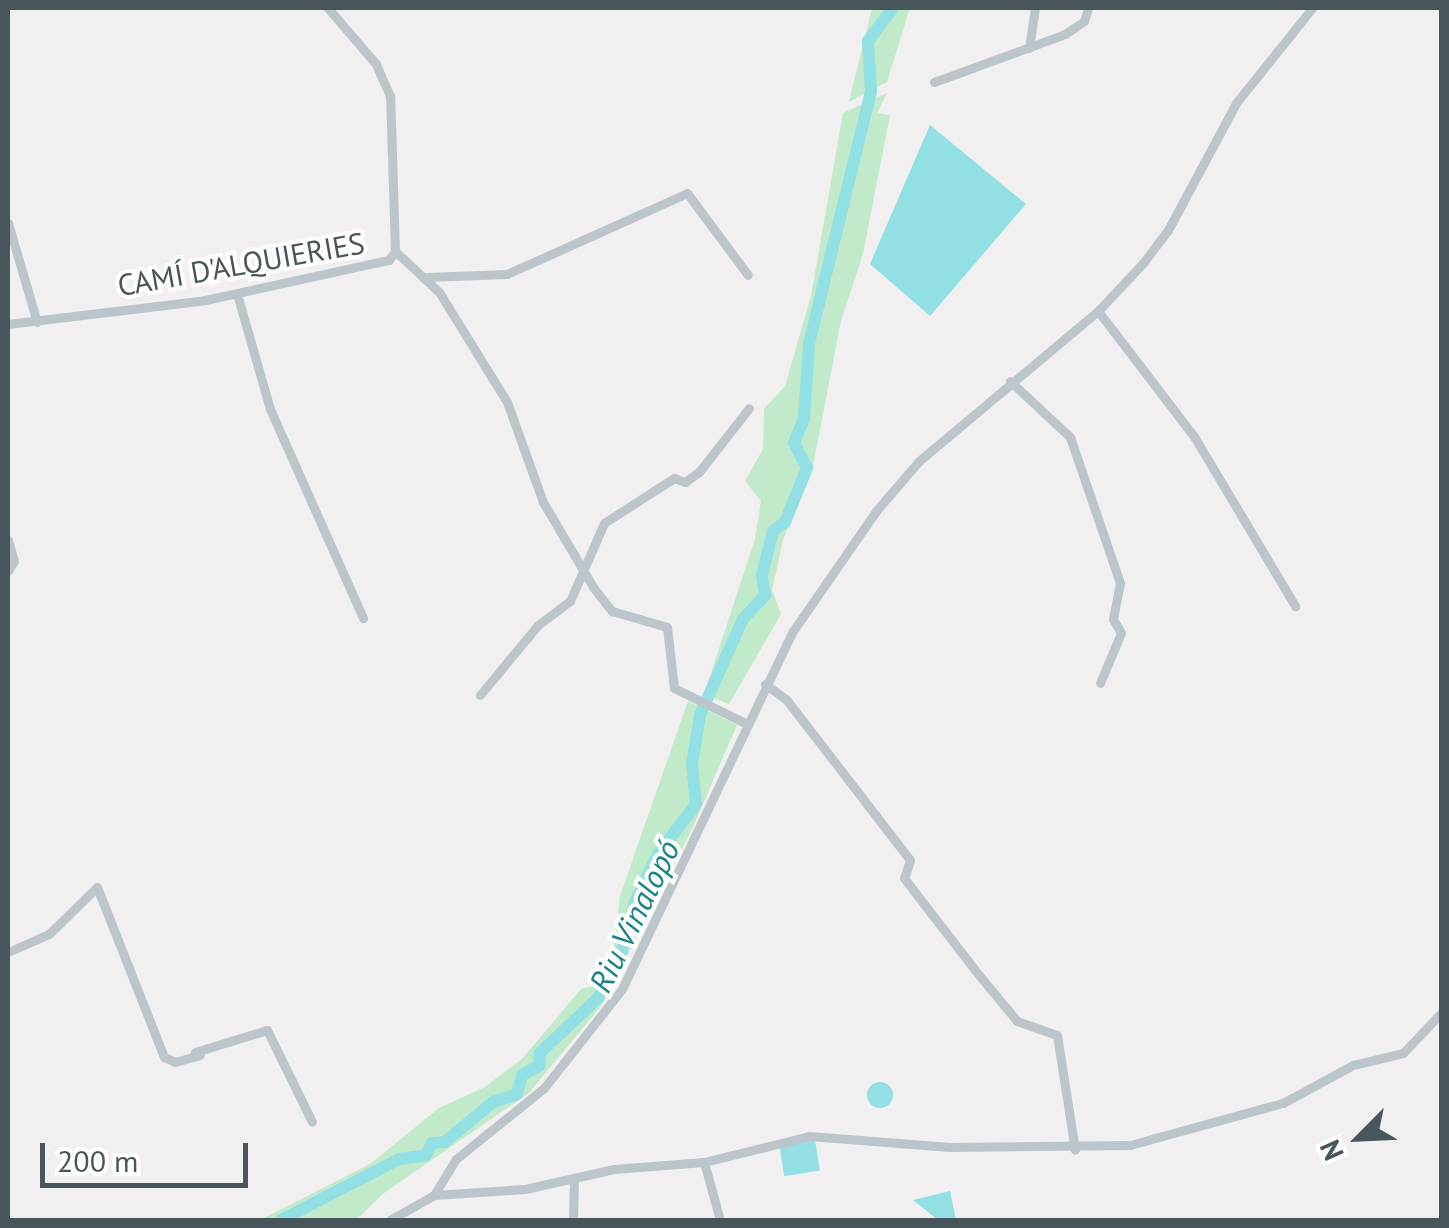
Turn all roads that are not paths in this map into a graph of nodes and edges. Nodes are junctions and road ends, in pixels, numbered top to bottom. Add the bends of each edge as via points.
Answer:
1 (328, 8) edge
2 (1034, 8) edge
3 (1088, 8) edge
4 (1312, 8) edge
5 (1030, 48) junction
6 (934, 82) dead end
7 (8, 223) edge
8 (394, 252) junction
9 (748, 276) dead end
10 (427, 277) junction
11 (237, 294) junction
12 (1098, 311) junction
13 (37, 322) junction
14 (8, 324) edge
15 (1010, 381) junction
16 (749, 408) dead end
17 (8, 540) edge
18 (582, 569) junction
19 (8, 571) edge
20 (1295, 606) dead end
21 (362, 618) dead end
22 (1100, 683) dead end
23 (765, 684) junction
24 (480, 695) dead end
25 (746, 722) junction
26 (8, 952) edge
27 (1442, 1012) edge
28 (312, 1122) dead end
29 (1075, 1150) junction
30 (704, 1162) junction
31 (574, 1178) junction
32 (434, 1195) junction
33 (390, 1220) edge
34 (573, 1220) edge
35 (720, 1220) edge

1 - 8 street, CAMÍ D'ALQUIERIES via 376,64 390,96
2 - 5 street
3 - 5 street via 1084,21
4 - 12 street via 1236,103 1168,230
5 - 6 street
7 - 13 street
8 - 10 street
8 - 11 street, CAMÍ D'ALQUIERIES via 374,267 332,268
9 - 10 street via 688,193 507,274
10 - 18 street via 513,412 542,502
11 - 13 street, CAMÍ D'ALQUIERIES
11 - 21 street via 270,409
12 - 15 street
12 - 20 street via 1195,438
13 - 14 street, CAMÍ D'ALQUIERIES
15 - 22 street via 1070,437 1120,583 1114,619 1121,633
15 - 23 street via 918,461 876,511 793,631
16 - 18 street via 699,472 685,482 674,478 604,523
17 - 19 street via 14,560
18 - 24 street via 570,601 538,625
18 - 25 street via 612,610 666,627 670,682
23 - 25 street
23 - 29 street via 786,699 910,860 904,878 1017,1021 1057,1034
25 - 32 street via 622,989 544,1088 456,1159
26 - 28 street via 49,934 97,887 164,1058 176,1062 267,1030
27 - 29 street via 1409,1051 1353,1065 1283,1103 1130,1145
29 - 30 street via 809,1136
30 - 31 street
30 - 35 street
31 - 32 street
31 - 34 street
32 - 33 street

